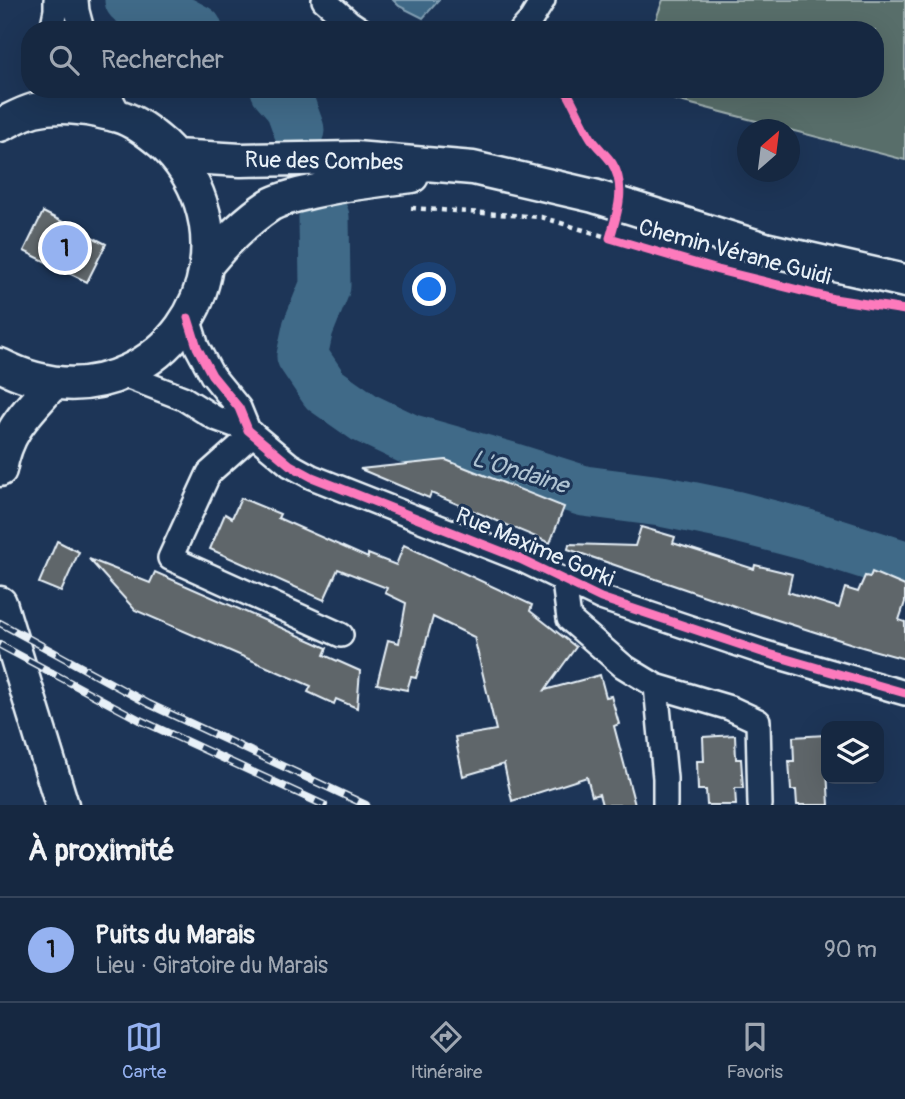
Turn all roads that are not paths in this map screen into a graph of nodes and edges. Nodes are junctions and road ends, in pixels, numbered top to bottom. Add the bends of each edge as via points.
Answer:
1 (56, 0) edge
2 (76, 0) edge
3 (324, 0) edge
4 (543, 0) edge
5 (54, 21) edge
6 (80, 21) edge
7 (348, 21) edge
8 (530, 21) edge
9 (36, 100) edge
10 (113, 103) edge
11 (0, 125) edge
12 (176, 156) junction
13 (472, 168) junction
14 (207, 264) junction
15 (905, 281) edge
16 (188, 318) junction
17 (0, 365) edge
18 (121, 374) junction
19 (53, 383) junction
20 (251, 432) junction
21 (0, 470) edge
22 (564, 582) junction
23 (0, 603) edge
24 (341, 635) dead end
25 (656, 686) junction
26 (905, 693) edge
27 (62, 805) edge
28 (665, 805) edge
29 (760, 805) edge

1 - 5 street
2 - 6 street
3 - 7 street
4 - 8 street
9 - 10 main road via 78,106
9 - 11 main road
10 - 12 main road
12 - 13 main road, Rue des Combes via 355,158
12 - 14 main road via 196,189 207,226
13 - 14 main road, Rue des Combes via 358,182 293,196 272,204 253,219
13 - 15 main road, Rue des Combes via 594,196 765,249
14 - 16 main road
16 - 18 main road via 159,352
16 - 20 street, Rue Maxime Gorki via 212,375 239,408
17 - 19 main road
18 - 19 main road via 99,381
18 - 20 street, Rue Maxime Gorki
19 - 21 main road via 13,429
20 - 22 street, Rue Maxime Gorki via 312,477 520,559
20 - 24 street via 209,473 170,558
22 - 25 street via 569,619 623,666
22 - 26 street, Rue Maxime Gorki via 750,648
23 - 27 main road
25 - 28 street
25 - 29 street via 758,721

